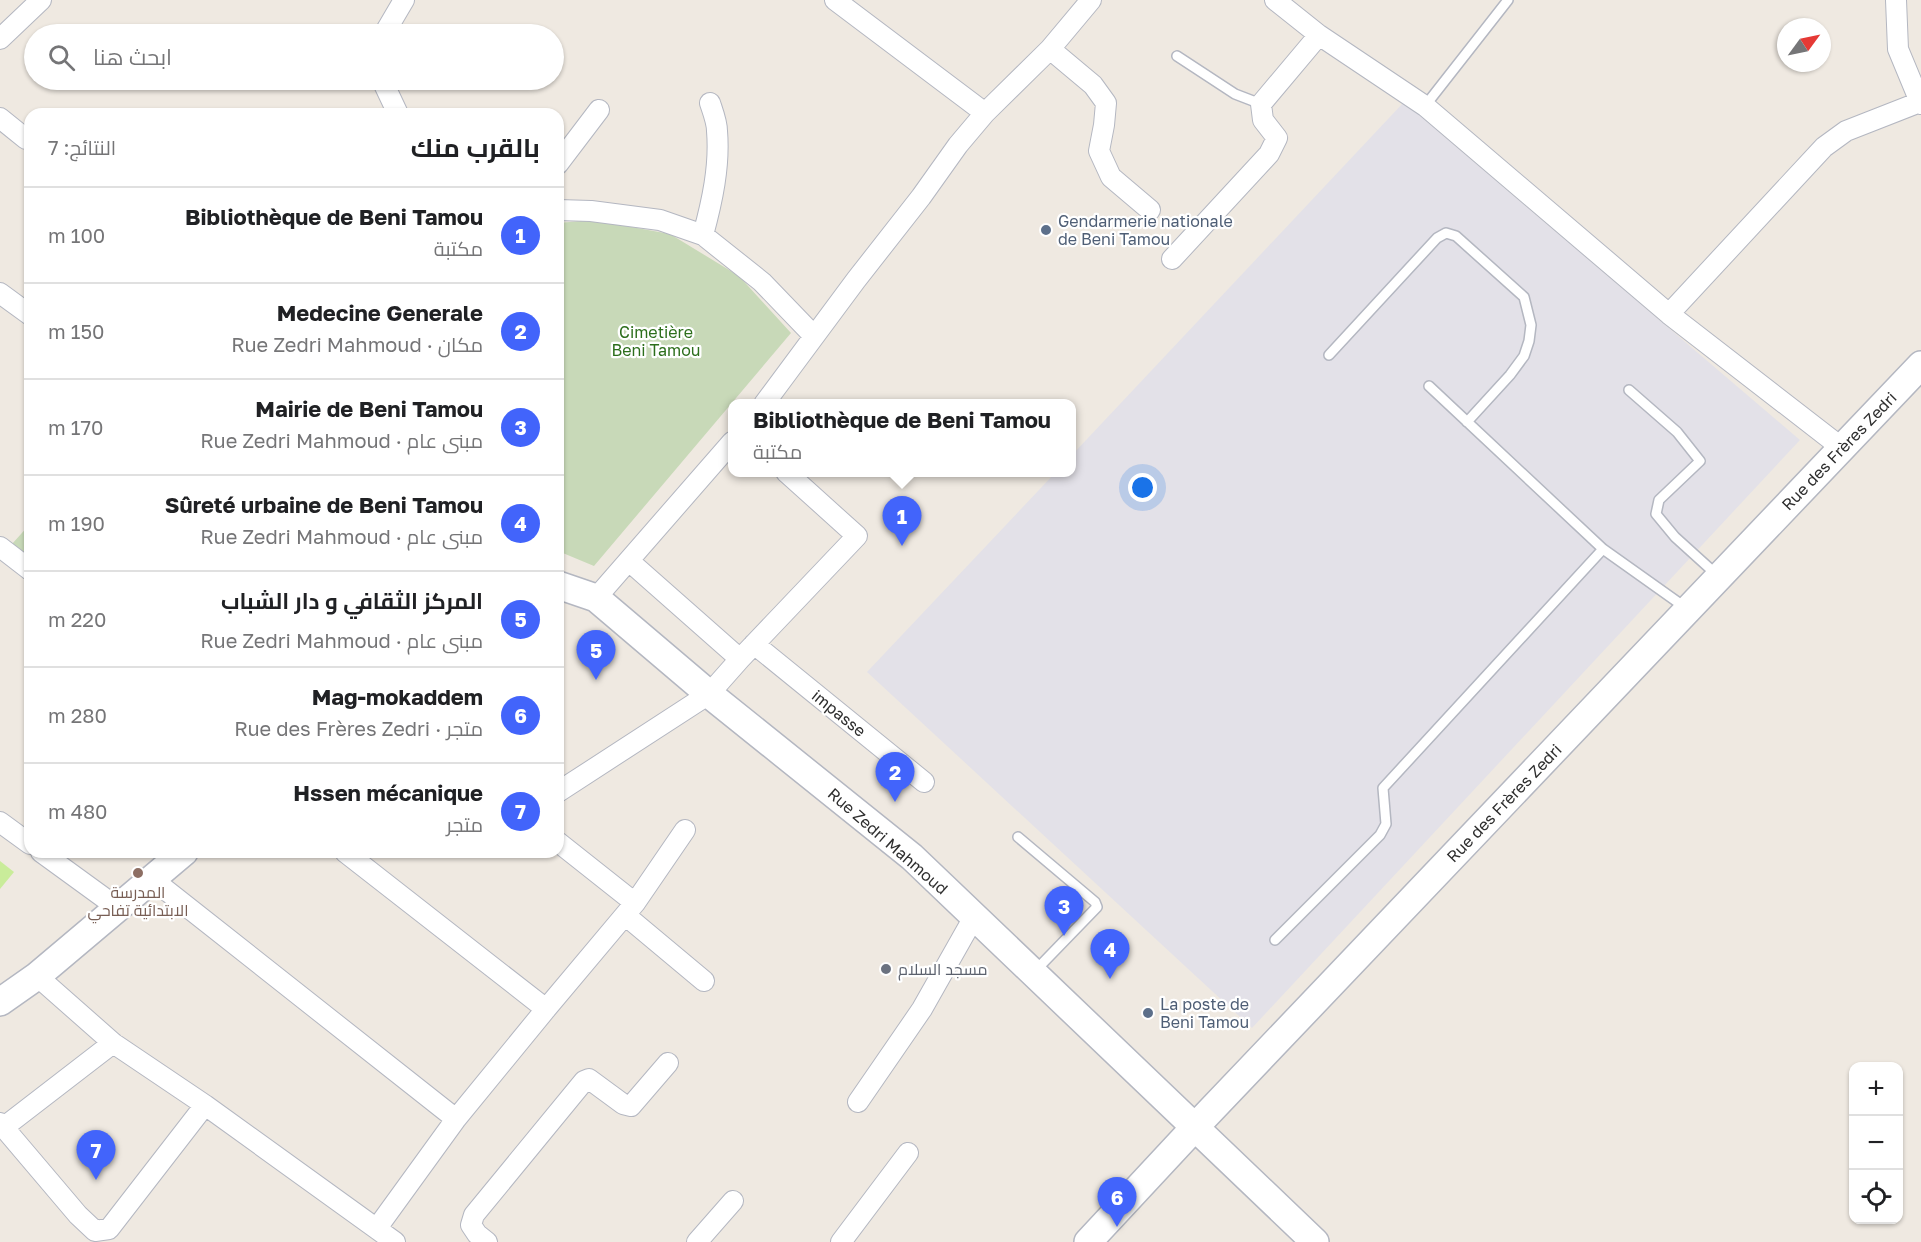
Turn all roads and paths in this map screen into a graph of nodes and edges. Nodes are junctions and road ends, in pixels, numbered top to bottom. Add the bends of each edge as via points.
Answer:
1 (41, 0) edge
2 (404, 0) edge
3 (835, 0) edge
4 (1091, 0) edge
5 (1275, 0) edge
6 (1508, 0) edge
7 (1896, 0) edge
8 (390, 24) edge
9 (1319, 36) junction
10 (0, 39) edge
11 (1050, 49) junction
12 (1177, 56) dead end
13 (387, 90) edge
14 (710, 103) dead end
15 (1920, 103) edge
16 (1261, 104) junction
17 (1425, 106) junction
18 (395, 108) edge
19 (599, 110) dead end
20 (985, 113) junction
21 (0, 118) edge
22 (24, 137) edge
23 (564, 156) edge
24 (564, 210) edge
25 (1150, 210) dead end
26 (703, 235) junction
27 (1172, 259) dead end
28 (0, 293) edge
29 (24, 311) edge
30 (1669, 314) junction
31 (814, 336) junction
32 (1329, 355) dead end
33 (1921, 365) edge
34 (1429, 386) dead end
35 (1629, 390) dead end
36 (768, 399) edge
37 (1467, 422) junction
38 (728, 447) edge
39 (1842, 447) junction
40 (792, 477) edge
41 (0, 547) edge
42 (1603, 549) junction
43 (629, 561) junction
44 (24, 565) edge
45 (1719, 577) junction
46 (564, 587) edge
47 (596, 598) junction
48 (1688, 610) junction
49 (754, 644) junction
50 (740, 659) junction
51 (709, 694) junction
52 (924, 782) dead end
53 (564, 788) edge
54 (0, 822) edge
55 (685, 830) dead end
56 (1018, 837) dead end
57 (24, 840) edge
58 (564, 848) edge
59 (49, 858) edge
60 (177, 858) edge
61 (353, 858) edge
62 (153, 879) junction
63 (118, 908) junction
64 (630, 909) junction
65 (974, 917) junction
66 (1275, 940) dead end
67 (1033, 972) junction
68 (37, 976) junction
69 (704, 981) dead end
70 (0, 1002) edge
71 (546, 1009) junction
72 (113, 1043) junction
73 (668, 1063) dead end
74 (858, 1102) dead end
75 (205, 1105) junction
76 (456, 1119) junction
77 (2, 1125) edge
78 (1195, 1127) junction
79 (908, 1153) dead end
80 (733, 1201) dead end
81 (377, 1228) junction
82 (395, 1242) edge
83 (487, 1242) edge
84 (697, 1242) edge
85 (841, 1242) edge
86 (1088, 1242) edge
87 (1315, 1242) edge

1 - 10 street
2 - 8 street
3 - 20 street
4 - 11 street
5 - 9 street
6 - 17 lane
7 - 15 street via 1898,49
9 - 16 street
9 - 17 street
11 - 20 street
11 - 25 street via 1093,84 1106,103 1099,151 1111,177
12 - 16 lane via 1235,94
13 - 18 street
14 - 26 street via 717,130 716,166
15 - 30 street via 1846,131 1824,147
16 - 27 street via 1263,120 1277,138 1269,154
17 - 30 street
19 - 23 street
20 - 31 street
21 - 22 street
24 - 26 street via 660,220
26 - 31 street via 762,282
28 - 29 street
30 - 39 street
31 - 36 street
32 - 37 lane via 1437,238 1446,232 1456,236 1524,297 1531,325 1524,356
33 - 39 street, Rue des Frères Zedri
34 - 37 lane
35 - 45 lane via 1677,432 1700,461 1659,500 1656,514
37 - 42 lane
38 - 43 street
39 - 45 street, Rue des Frères Zedri
40 - 49 street via 857,536
41 - 44 street
42 - 48 lane
42 - 66 lane via 1383,788 1386,824 1380,835
43 - 47 street
43 - 50 street
45 - 48 street, Rue des Frères Zedri
46 - 47 street, Rue Zedri Mahmoud
47 - 51 street, Rue Zedri Mahmoud
48 - 78 street, Rue des Frères Zedri
49 - 50 street
49 - 52 street, impasse
50 - 51 street
51 - 53 street
51 - 65 street, Rue Zedri Mahmoud via 912,857
54 - 57 street
55 - 64 street
56 - 67 lane via 1097,907
58 - 64 street
59 - 63 street
60 - 62 street
61 - 71 street
62 - 63 street
62 - 76 street
63 - 68 street
64 - 69 street
64 - 71 street
65 - 67 street, Rue Zedri Mahmoud
65 - 74 street via 922,1009
67 - 78 street, Rue Zedri Mahmoud
68 - 70 street
68 - 72 street
71 - 76 street
72 - 75 street
72 - 77 street
73 - 83 street via 631,1106 589,1079 584,1081 474,1215 471,1224
75 - 77 street via 109,1229 95,1231
75 - 81 street
76 - 81 street
78 - 86 street, Rue des Frères Zedri
78 - 87 street, Rue Zedri Mahmoud
79 - 85 street
80 - 84 street
81 - 82 street

